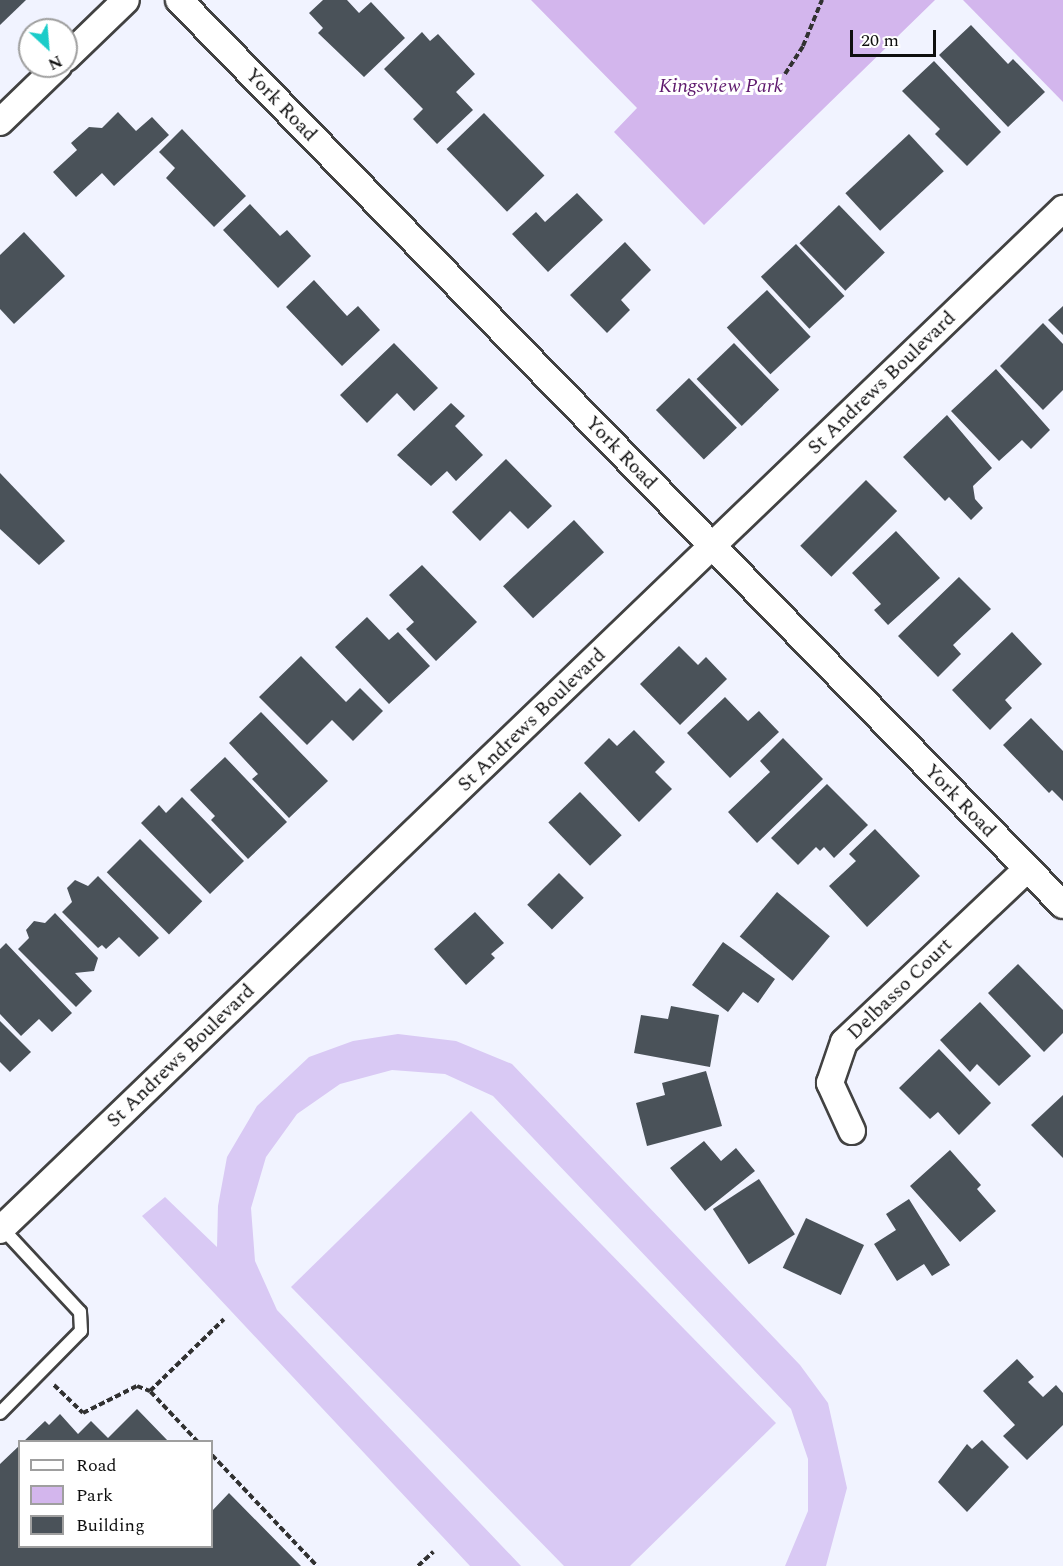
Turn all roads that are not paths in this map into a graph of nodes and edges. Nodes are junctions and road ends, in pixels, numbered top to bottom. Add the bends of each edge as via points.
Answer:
1 (126, 0) edge
2 (179, 0) edge
3 (78, 46) edge
4 (45, 78) edge
5 (0, 122) edge
6 (1063, 209) edge
7 (714, 546) junction
8 (1026, 870) junction
9 (1061, 899) edge
10 (852, 1131) dead end
11 (1, 1229) edge
12 (0, 1413) edge

1 - 3 street
2 - 7 street, York Road
4 - 5 street
6 - 7 street, St Andrews Boulevard
7 - 8 street, York Road
7 - 11 street, St Andrews Boulevard
8 - 9 street, York Road
8 - 10 street, Delbasso Court via 844,1042 830,1083
11 - 12 lane via 80,1312 81,1331

